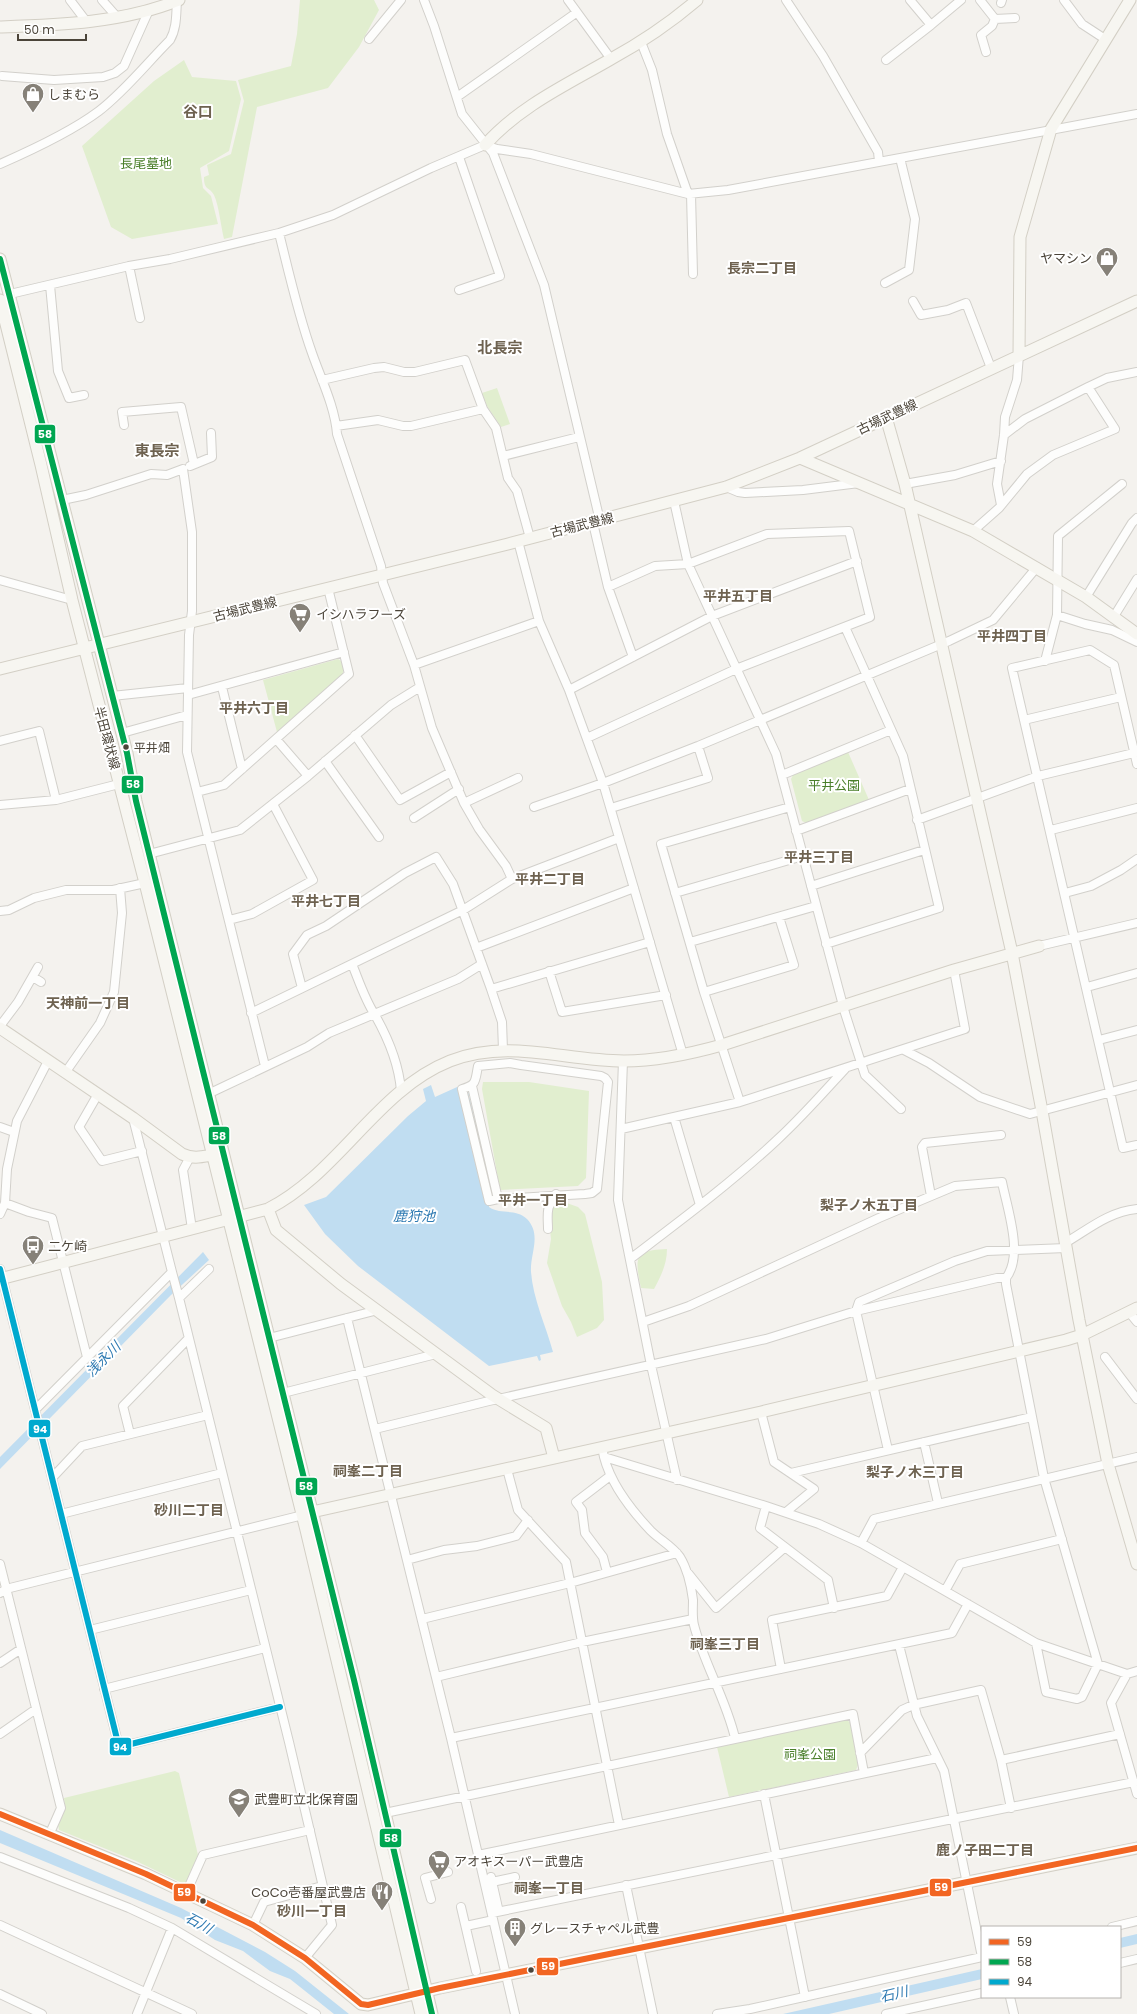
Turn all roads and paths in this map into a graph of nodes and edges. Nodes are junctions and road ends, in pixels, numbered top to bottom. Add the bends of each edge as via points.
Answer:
1 (70, 0) edge
2 (102, 0) edge
3 (178, 0) edge
4 (401, 0) edge
5 (424, 0) edge
6 (568, 0) edge
7 (696, 0) edge
8 (786, 0) edge
9 (910, 0) edge
10 (961, 0) edge
11 (980, 0) edge
12 (1064, 0) edge
13 (1130, 0) edge
14 (148, 10) junction
15 (576, 13) junction
16 (117, 17) junction
17 (1015, 18) dead end
18 (996, 19) junction
19 (86, 21) junction
20 (931, 25) junction
21 (0, 27) edge
22 (369, 39) dead end
23 (1106, 39) junction
24 (641, 42) junction
25 (986, 52) dead end
26 (611, 60) junction
27 (886, 60) dead end
28 (2, 76) dead end
29 (457, 97) junction
30 (1137, 114) edge
31 (1050, 129) junction
32 (485, 145) junction
33 (459, 157) junction
34 (900, 158) junction
35 (879, 162) junction
36 (0, 164) edge
37 (690, 194) junction
38 (279, 232) junction
39 (0, 259) edge
40 (129, 266) junction
41 (693, 274) dead end
42 (885, 283) dead end
43 (50, 285) junction
44 (459, 290) dead end
45 (5, 297) edge
46 (913, 300) dead end
47 (1137, 301) edge
48 (140, 318) dead end
49 (1019, 355) junction
50 (991, 368) junction
51 (1137, 372) edge
52 (322, 380) junction
53 (1088, 387) junction
54 (84, 395) dead end
55 (483, 409) junction
56 (886, 417) junction
57 (124, 425) dead end
58 (336, 426) junction
59 (211, 433) dead end
60 (1004, 435) junction
61 (579, 437) junction
62 (503, 456) junction
63 (800, 458) junction
64 (1001, 460) junction
65 (194, 464) junction
66 (184, 469) junction
67 (862, 483) junction
68 (905, 484) junction
69 (1122, 484) dead end
70 (726, 487) junction
71 (62, 500) junction
72 (674, 501) junction
73 (909, 504) junction
74 (1001, 505) junction
75 (1137, 518) edge
76 (596, 522) junction
77 (973, 531) junction
78 (530, 538) junction
79 (518, 541) junction
80 (857, 561) junction
81 (688, 564) junction
82 (1037, 567) junction
83 (382, 574) junction
84 (1137, 578) edge
85 (0, 580) edge
86 (1058, 580) junction
87 (608, 587) junction
88 (328, 588) junction
89 (1086, 597) junction
90 (72, 600) junction
91 (1057, 614) junction
92 (712, 616) junction
93 (1113, 618) junction
94 (539, 621) junction
95 (190, 622) junction
96 (845, 627) junction
97 (1137, 634) edge
98 (1137, 642) edge
99 (98, 645) junction
100 (942, 645) junction
101 (84, 648) junction
102 (344, 652) junction
103 (633, 657) junction
104 (1045, 661) junction
105 (414, 665) junction
106 (0, 669) edge
107 (736, 669) junction
108 (867, 676) junction
109 (222, 687) junction
110 (420, 687) junction
111 (569, 690) junction
112 (188, 692) junction
113 (112, 696) junction
114 (1121, 697) junction
115 (187, 715) junction
116 (760, 720) junction
117 (1024, 720) junction
118 (891, 730) junction
119 (122, 733) junction
120 (355, 736) junction
121 (587, 738) junction
122 (276, 739) junction
123 (0, 740) edge
124 (698, 746) junction
125 (1134, 753) junction
126 (325, 761) junction
127 (1137, 764) edge
128 (242, 770) junction
129 (451, 772) junction
130 (782, 775) junction
131 (308, 776) junction
132 (1038, 776) junction
133 (518, 778) dead end
134 (603, 783) junction
135 (119, 784) junction
136 (459, 789) junction
137 (910, 789) junction
138 (197, 792) junction
139 (976, 797) junction
140 (56, 800) junction
141 (464, 803) junction
142 (273, 804) junction
143 (0, 805) edge
144 (534, 807) dead end
145 (790, 807) junction
146 (611, 808) junction
147 (1137, 808) edge
148 (414, 818) dead end
149 (917, 820) junction
150 (1051, 830) junction
151 (796, 831) junction
152 (379, 837) dead end
153 (619, 838) junction
154 (208, 839) junction
155 (924, 850) junction
156 (149, 854) junction
157 (803, 856) junction
158 (1137, 859) edge
159 (512, 879) junction
160 (145, 883) junction
161 (811, 886) junction
162 (120, 888) junction
163 (634, 888) junction
164 (676, 893) junction
165 (1065, 893) junction
166 (816, 906) junction
167 (463, 910) junction
168 (0, 911) edge
169 (779, 916) junction
170 (229, 920) junction
171 (1137, 923) edge
172 (1075, 937) junction
173 (650, 942) junction
174 (690, 942) junction
175 (826, 944) junction
176 (1039, 946) joint
177 (476, 948) junction
178 (1012, 953) junction
179 (352, 964) junction
180 (482, 964) junction
181 (38, 967) dead end
182 (954, 970) junction
183 (549, 971) junction
184 (1137, 973) edge
185 (33, 977) junction
186 (42, 982) dead end
187 (1087, 987) junction
188 (302, 988) junction
189 (491, 989) junction
190 (704, 992) junction
191 (666, 996) junction
192 (843, 1007) junction
193 (252, 1013) junction
194 (375, 1015) junction
195 (0, 1027) edge
196 (1137, 1030) edge
197 (1099, 1040) junction
198 (722, 1045) junction
199 (503, 1050) junction
200 (904, 1050) junction
201 (683, 1055) junction
202 (48, 1061) junction
203 (622, 1061) junction
204 (861, 1063) junction
205 (265, 1066) junction
206 (846, 1068) junction
207 (65, 1073) junction
208 (1137, 1085) edge
209 (472, 1086) junction
210 (401, 1091) junction
211 (1110, 1092) junction
212 (98, 1094) junction
213 (208, 1094) junction
214 (740, 1102) junction
215 (901, 1109) dead end
216 (1042, 1111) junction
217 (674, 1117) junction
218 (133, 1118) junction
219 (481, 1124) junction
220 (471, 1126) junction
221 (0, 1128) edge
222 (621, 1129) junction
223 (14, 1132) junction
224 (1001, 1135) dead end
225 (1137, 1145) edge
226 (142, 1151) junction
227 (212, 1155) junction
228 (190, 1158) junction
229 (490, 1161) junction
230 (480, 1164) junction
231 (556, 1194) junction
232 (931, 1196) junction
233 (498, 1198) junction
234 (5, 1203) junction
235 (700, 1205) junction
236 (268, 1209) junction
237 (1137, 1209) edge
238 (0, 1214) edge
239 (234, 1219) junction
240 (192, 1229) junction
241 (548, 1229) dead end
242 (163, 1237) junction
243 (1065, 1246) junction
244 (1015, 1250) junction
245 (630, 1259) junction
246 (63, 1263) junction
247 (208, 1269) dead end
248 (172, 1272) junction
249 (1, 1275) edge
250 (1006, 1278) junction
251 (179, 1298) junction
252 (378, 1310) junction
253 (1133, 1310) edge
254 (856, 1311) junction
255 (347, 1318) junction
256 (643, 1322) junction
257 (1137, 1322) edge
258 (1082, 1335) junction
259 (269, 1338) junction
260 (188, 1340) junction
261 (1020, 1352) junction
262 (436, 1354) junction
263 (87, 1357) junction
264 (1105, 1358) dead end
265 (650, 1365) junction
266 (361, 1374) junction
267 (873, 1385) junction
268 (283, 1392) junction
269 (1137, 1398) edge
270 (498, 1399) junction
271 (35, 1410) junction
272 (762, 1412) junction
273 (208, 1415) junction
274 (1032, 1417) junction
275 (375, 1429) junction
276 (666, 1433) junction
277 (130, 1434) junction
278 (924, 1442) junction
279 (888, 1450) junction
280 (603, 1452) junction
281 (1137, 1457) edge
282 (554, 1458) junction
283 (1108, 1464) junction
284 (507, 1468) junction
285 (222, 1473) junction
286 (791, 1473) junction
287 (610, 1476) junction
288 (52, 1478) junction
289 (1044, 1478) junction
290 (678, 1480) junction
291 (391, 1494) junction
292 (938, 1503) junction
293 (766, 1506) junction
294 (786, 1512) junction
295 (61, 1514) junction
296 (307, 1514) junction
297 (528, 1520) junction
298 (237, 1531) junction
299 (1062, 1539) junction
300 (861, 1543) junction
301 (784, 1548) junction
302 (677, 1553) junction
303 (407, 1560) junction
304 (0, 1564) edge
305 (1137, 1564) edge
306 (903, 1567) junction
307 (75, 1572) junction
308 (607, 1572) junction
309 (688, 1572) junction
310 (570, 1583) junction
311 (251, 1590) junction
312 (3, 1591) edge
313 (945, 1591) junction
314 (968, 1604) junction
315 (834, 1608) junction
316 (422, 1619) junction
317 (693, 1619) junction
318 (90, 1630) junction
319 (582, 1642) junction
320 (1036, 1643) junction
321 (899, 1645) junction
322 (265, 1648) junction
323 (21, 1649) junction
324 (0, 1663) edge
325 (1098, 1664) junction
326 (781, 1669) junction
327 (1137, 1671) edge
328 (1127, 1674) junction
329 (436, 1678) junction
330 (714, 1683) junction
331 (104, 1689) junction
332 (913, 1705) junction
333 (280, 1707) junction
334 (595, 1707) junction
335 (36, 1709) junction
336 (0, 1734) edge
337 (1120, 1734) junction
338 (451, 1738) junction
339 (736, 1738) junction
340 (860, 1753) junction
341 (937, 1758) junction
342 (1001, 1760) junction
343 (607, 1765) junction
344 (864, 1773) junction
345 (1134, 1782) junction
346 (764, 1794) junction
347 (1137, 1794) edge
348 (464, 1796) junction
349 (1010, 1808) junction
350 (385, 1813) junction
351 (0, 1814) edge
352 (954, 1819) junction
353 (619, 1825) junction
354 (310, 1830) junction
355 (50, 1833) junction
356 (1137, 1848) edge
357 (478, 1854) junction
358 (776, 1855) junction
359 (0, 1857) edge
360 (448, 1872) dead end
361 (515, 1877) dead end
362 (966, 1882) junction
363 (626, 1885) junction
364 (322, 1886) junction
365 (186, 1893) junction
366 (431, 1899) dead end
367 (461, 1907) dead end
368 (493, 1914) junction
369 (789, 1918) junction
370 (1137, 1921) edge
371 (0, 1925) edge
372 (253, 1925) junction
373 (466, 1926) junction
374 (1116, 1926) edge
375 (172, 1928) junction
376 (639, 1948) junction
377 (981, 1952) edge
378 (981, 1957) edge
379 (305, 1958) junction
380 (1137, 1959) edge
381 (1121, 1962) edge
382 (476, 1971) dead end
383 (506, 1975) junction
384 (146, 1992) junction
385 (422, 1993) junction
386 (981, 1993) edge
387 (0, 1994) edge
388 (805, 1997) junction
389 (1010, 1998) edge
390 (42, 2014) edge
391 (137, 2014) edge
392 (192, 2014) edge
393 (316, 2014) edge
394 (421, 2014) edge
395 (432, 2014) edge
396 (515, 2014) edge
397 (653, 2014) edge
398 (717, 2014) edge
399 (886, 2014) edge
400 (1014, 2014) edge

1 - 19 street
2 - 16 street
3 - 14 street
3 - 36 street via 174,33 170,40 118,94 83,122
4 - 22 street
5 - 29 street
6 - 15 street
7 - 24 street
8 - 35 street via 823,56 878,152
9 - 20 street
10 - 20 street
11 - 18 street
12 - 23 street via 1082,24
13 - 23 street
14 - 16 street
14 - 28 street via 124,66 115,73 103,78 54,80
15 - 26 street
15 - 29 street
16 - 19 street
17 - 18 street
18 - 25 street via 981,35
19 - 21 street
20 - 27 street
23 - 31 street
24 - 26 street
24 - 37 street via 652,70 667,134
26 - 32 street via 534,102
29 - 32 street via 462,114
30 - 31 street
31 - 34 street
31 - 49 street via 1020,237
32 - 33 street
32 - 37 street
32 - 61 street via 493,153 544,285
33 - 38 street via 333,215
33 - 44 street via 500,276
34 - 35 street
34 - 42 street via 915,219 909,270
35 - 37 street via 728,190
37 - 41 street
38 - 40 street via 170,259
38 - 52 street via 305,332
39 - 45 street, 半田環状線
40 - 43 street
40 - 48 street
43 - 45 street
43 - 54 street via 58,371 69,398
45 - 71 street, 半田環状線
45 - 90 street, 半田環状線
46 - 50 street via 921,315 948,310 966,303
47 - 49 street, 古場武豊線
49 - 50 street, 古場武豊線
49 - 60 street via 1017,380 1005,417
50 - 56 street, 古場武豊線
51 - 53 street via 1107,378
52 - 55 street via 384,367 414,372 465,360
52 - 58 street
53 - 60 street via 1025,419
53 - 74 street via 1115,429 1053,455 1027,474
55 - 58 street via 411,426 378,420
55 - 62 street via 496,428
56 - 63 street, 古場武豊線
56 - 68 street
57 - 65 street via 122,412 181,407
58 - 83 street
59 - 65 street via 212,457
60 - 64 street
61 - 62 street
61 - 76 street
62 - 78 street via 508,478 517,491
63 - 67 street
63 - 70 street, 古場武豊線
64 - 68 street via 954,475
64 - 74 street via 997,484
65 - 66 street
66 - 71 street via 167,475 150,474 86,495
66 - 95 street via 192,532
67 - 70 street via 745,493
67 - 73 street
68 - 73 street
69 - 86 street via 1058,536
70 - 72 street, 古場武豊線
71 - 99 street, 半田環状線
72 - 76 street, 古場武豊線
72 - 81 street
73 - 77 street
73 - 100 street
74 - 77 street
75 - 89 street
76 - 78 street, 古場武豊線
76 - 87 street
77 - 82 street
78 - 79 street, 古場武豊線
79 - 83 street, 古場武豊線
79 - 94 street
80 - 81 street via 849,530 767,534
80 - 92 street
80 - 96 street via 870,617
81 - 87 street via 655,566
81 - 92 street
82 - 86 street
82 - 100 street via 993,620
83 - 88 street, 古場武豊線
83 - 105 street via 383,583
84 - 93 street
85 - 90 street
86 - 89 street
86 - 91 street
87 - 103 street
88 - 95 street, 古場武豊線
88 - 102 street
89 - 93 street
90 - 101 street, 半田環状線
91 - 98 street via 1112,630
91 - 104 street
92 - 103 street
92 - 107 street
93 - 97 street
94 - 105 street
94 - 111 street
95 - 99 street, 古場武豊線
95 - 112 street
96 - 107 street
96 - 108 street
99 - 101 street, 古場武豊線
99 - 113 street, 半田環状線
100 - 108 street
100 - 139 street
101 - 106 street, 古場武豊線
101 - 135 street, 半田環状線
102 - 109 street
102 - 122 street via 350,674
103 - 111 street
104 - 114 street via 1090,650 1114,665
104 - 117 street via 1012,668
105 - 110 street
107 - 116 street
107 - 121 street
108 - 116 street
108 - 118 street
109 - 112 street
109 - 128 street
110 - 120 street via 398,700
110 - 129 street via 432,728
111 - 121 street
112 - 113 street
112 - 115 street
113 - 119 street, 半田環状線
114 - 117 street
114 - 125 street
115 - 119 street
115 - 138 street via 187,752
116 - 124 street
116 - 130 street via 776,754
117 - 132 street
118 - 130 street
118 - 137 street via 903,756
119 - 156 street, 半田環状線
120 - 126 street
120 - 129 street via 400,800
121 - 134 street
122 - 128 street
122 - 131 street
123 - 140 street via 39,731
124 - 134 street
124 - 146 street via 708,778
125 - 127 street
125 - 132 street
126 - 131 street
126 - 152 street
128 - 138 street via 224,785
129 - 136 street
130 - 145 street
131 - 142 street
132 - 139 street
132 - 150 street
133 - 141 street
134 - 144 street
134 - 146 street
135 - 140 street
135 - 160 street, 半田環状線
136 - 141 street
136 - 148 street
137 - 149 street
137 - 151 street
138 - 154 street
139 - 149 street
139 - 178 street
140 - 143 street
141 - 159 street
142 - 154 street via 240,830
142 - 170 street via 313,880 252,914
145 - 151 street
145 - 164 street via 661,844
146 - 153 street
147 - 150 street
149 - 155 street
150 - 165 street
151 - 157 street
153 - 159 street
153 - 163 street
154 - 156 street
154 - 170 street
155 - 161 street
155 - 175 street via 939,908
156 - 213 street, 半田環状線
157 - 161 street
157 - 164 street
158 - 165 street via 1091,886
159 - 167 street
160 - 162 street
160 - 227 street, 半田環状線
161 - 166 street
162 - 168 street via 66,890 34,898 9,910
162 - 207 street via 122,913 114,992 100,1022
163 - 173 street
163 - 177 street
164 - 174 street
165 - 172 street
166 - 169 street
166 - 175 street
167 - 177 street
167 - 179 street
167 - 188 street via 453,884 436,857 405,873 326,926 307,935 294,954
169 - 174 street
169 - 190 street via 794,965
170 - 193 street
171 - 172 street
172 - 176 street
172 - 187 street
173 - 183 street
173 - 191 street
174 - 190 street
175 - 192 street
176 - 178 street
177 - 180 street
178 - 182 street
178 - 216 street
179 - 188 street
179 - 194 street
180 - 189 street
180 - 194 street via 458,980
181 - 185 street
182 - 192 street
182 - 200 street via 965,1030
183 - 189 street
183 - 191 street via 562,1012
184 - 187 street
185 - 186 street
185 - 195 street
187 - 197 street
188 - 193 street
189 - 199 street via 502,1022
190 - 198 street
191 - 201 street
192 - 198 street
192 - 204 street
193 - 205 street
194 - 205 street via 329,1033 307,1047
194 - 210 street via 396,1062
195 - 202 street
196 - 197 street
197 - 211 street
198 - 201 street
198 - 214 street
199 - 203 street
199 - 210 street via 450,1061
200 - 204 street
200 - 216 street via 980,1097 1024,1113
201 - 203 street
202 - 207 street
202 - 223 street via 17,1121
203 - 222 street
204 - 206 street
204 - 215 street via 868,1080
205 - 213 street via 221,1090
206 - 214 street
206 - 235 street via 779,1139
207 - 212 street
208 - 211 street
209 - 219 street
209 - 220 street via 462,1089
209 - 231 street via 478,1066 492,1061 601,1076 607,1080 597,1189 585,1194
210 - 236 street via 317,1175 285,1200
211 - 216 street
211 - 225 street via 1123,1148
212 - 218 street
212 - 226 street via 78,1127 102,1161
213 - 239 street, 半田環状線
214 - 217 street
216 - 243 street
217 - 222 street
217 - 235 street
218 - 226 street
218 - 228 street
219 - 220 street
219 - 229 street
220 - 230 street
221 - 223 street
222 - 245 street via 618,1200
223 - 234 street via 7,1169
224 - 232 street via 925,1143 922,1147
226 - 242 street
227 - 228 street
227 - 239 street, 半田環状線
228 - 240 street via 183,1170
229 - 230 street
229 - 233 street
230 - 233 street via 489,1201
231 - 233 street
231 - 241 street via 556,1199 548,1208
232 - 244 street via 955,1186 1002,1182
232 - 256 street via 689,1306
234 - 238 street
234 - 246 street via 52,1218
235 - 245 street
236 - 239 street
236 - 252 street via 276,1230 281,1235 341,1284
237 - 243 street via 1099,1220
239 - 240 street
239 - 259 street, 半田環状線
239 - 296 street, 半田環状線
240 - 242 street
242 - 246 street
242 - 248 street
243 - 244 street
243 - 258 street
244 - 250 street
244 - 254 street via 987,1251 955,1261 859,1302
245 - 256 street
246 - 249 street
246 - 263 street
247 - 251 street
248 - 251 street
248 - 263 street
249 - 271 street
250 - 254 street
250 - 261 street
251 - 260 street
252 - 255 street
252 - 262 street
253 - 257 street
253 - 258 street
254 - 265 street via 766,1339
254 - 267 street
255 - 259 street
255 - 266 street
256 - 265 street
258 - 261 street
258 - 283 street
259 - 268 street, 半田環状線
260 - 273 street
260 - 277 street via 123,1406
261 - 267 street
261 - 274 street
262 - 266 street
262 - 270 street
263 - 271 street
264 - 269 street
265 - 270 street
265 - 276 street
266 - 268 street
266 - 275 street
267 - 272 street
267 - 279 street
268 - 296 street, 半田環状線
270 - 275 street
270 - 282 street via 546,1428
271 - 288 street
272 - 276 street
272 - 286 street via 774,1462
273 - 277 street
273 - 285 street
274 - 278 street
274 - 289 street
275 - 291 street
276 - 280 street
276 - 290 street
277 - 288 street via 82,1446
278 - 279 street
278 - 292 street
279 - 286 street
280 - 282 street
280 - 287 street
280 - 290 street
281 - 283 street
282 - 284 street
283 - 289 street
283 - 305 street
284 - 291 street
284 - 297 street via 518,1510
285 - 295 street
285 - 298 street
286 - 294 street via 814,1489
287 - 302 street via 639,1518
287 - 308 street via 576,1502 582,1510 585,1533 603,1557
288 - 295 street
289 - 292 street
289 - 299 street
290 - 293 street
291 - 296 street
291 - 303 street
292 - 300 street via 874,1519
293 - 294 street
293 - 301 street via 760,1528
294 - 300 street
295 - 307 street
296 - 298 street
296 - 350 street, 半田環状線
296 - 385 street, 半田環状線
297 - 303 street via 516,1536
297 - 310 street via 566,1562
298 - 307 street
298 - 311 street
299 - 313 street via 960,1564
299 - 325 street
300 - 306 street
301 - 309 street via 716,1608
301 - 315 street via 828,1580
302 - 308 street
302 - 309 street
303 - 316 street
304 - 312 street
306 - 313 street
306 - 315 street via 887,1596
307 - 312 street
307 - 318 street
308 - 310 street
309 - 317 street
310 - 316 street
310 - 319 street
311 - 318 street
311 - 322 street
312 - 323 street
313 - 314 street
314 - 320 street
314 - 321 street via 952,1633
315 - 326 street via 772,1620
316 - 329 street
317 - 319 street
317 - 330 street
318 - 331 street
319 - 329 street
319 - 334 street
320 - 325 street
320 - 325 street via 1046,1692 1077,1699 1082,1697
321 - 326 street
321 - 332 street
322 - 331 street
322 - 333 street
323 - 324 street
323 - 335 street
325 - 328 street
326 - 330 street
327 - 328 street
328 - 337 street via 1111,1703
329 - 338 street
330 - 334 street
330 - 339 street
331 - 333 street via 119,1747
332 - 340 street via 902,1710
332 - 341 street
332 - 342 street via 981,1690
333 - 354 street
334 - 338 street
334 - 343 street
335 - 336 street
335 - 355 street via 61,1808
337 - 342 street
337 - 345 street
338 - 348 street
339 - 340 street via 852,1714
339 - 343 street
340 - 344 street
341 - 344 street
341 - 352 street via 944,1771
342 - 349 street
343 - 348 street
343 - 353 street
344 - 346 street
345 - 347 street
345 - 349 street
346 - 353 street
346 - 358 street
348 - 350 street
348 - 357 street
349 - 352 street
350 - 385 street, 半田環状線
351 - 355 street
352 - 358 street
352 - 362 street
353 - 357 street
354 - 364 street
354 - 365 street via 204,1855
355 - 365 street
356 - 362 street
357 - 368 street
358 - 363 street
358 - 369 street
359 - 375 street via 122,1905
360 - 366 street via 425,1878
361 - 368 street via 492,1880
362 - 369 street
362 - 377 street
363 - 368 street
363 - 376 street
364 - 372 street via 264,1902
364 - 379 street via 332,1925
365 - 372 street
367 - 373 street
368 - 373 street
368 - 383 street
369 - 376 street
369 - 388 street
370 - 374 street
371 - 384 street
372 - 379 street
373 - 382 street
375 - 384 street
375 - 393 street
376 - 383 street
376 - 397 street
378 - 388 street
379 - 385 street via 361,2004 368,2005
380 - 381 street
383 - 385 street
383 - 396 street
384 - 391 street
384 - 392 street
385 - 394 street, 半田環状線
385 - 395 street, 半田環状線
386 - 399 street
387 - 390 street
388 - 398 street
389 - 400 street

